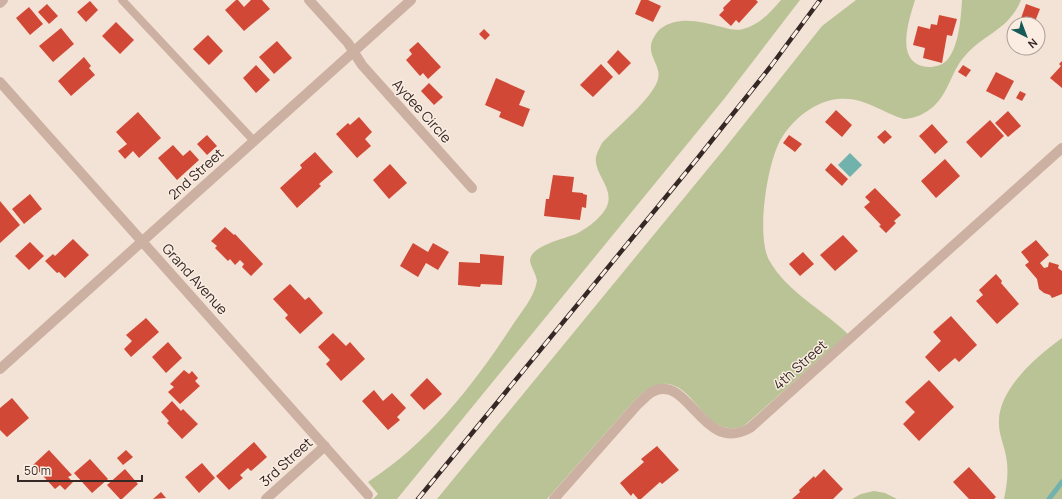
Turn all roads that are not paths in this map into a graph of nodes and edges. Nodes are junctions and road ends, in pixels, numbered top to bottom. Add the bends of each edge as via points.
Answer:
1 (3, 0) edge
2 (122, 0) edge
3 (309, 0) edge
4 (411, 0) edge
5 (0, 3) edge
6 (354, 52) junction
7 (0, 82) edge
8 (254, 141) junction
9 (1062, 148) edge
10 (472, 188) dead end
11 (142, 241) junction
12 (0, 369) edge
13 (325, 446) junction
14 (368, 495) dead end
15 (266, 499) edge
16 (554, 499) edge

1 - 5 street
2 - 8 lane
3 - 6 street, Aydee Circle
4 - 6 street, 2nd Street
6 - 8 street, 2nd Street
6 - 10 street, Aydee Circle via 362,65
7 - 11 street, Grand Avenue
8 - 11 street, 2nd Street
9 - 16 street, 4th Street via 750,428 736,434 718,431 675,392 656,390 638,404
11 - 12 street, 2nd Street
11 - 13 street, Grand Avenue
13 - 14 street, Grand Avenue
13 - 15 street, 3rd Street

